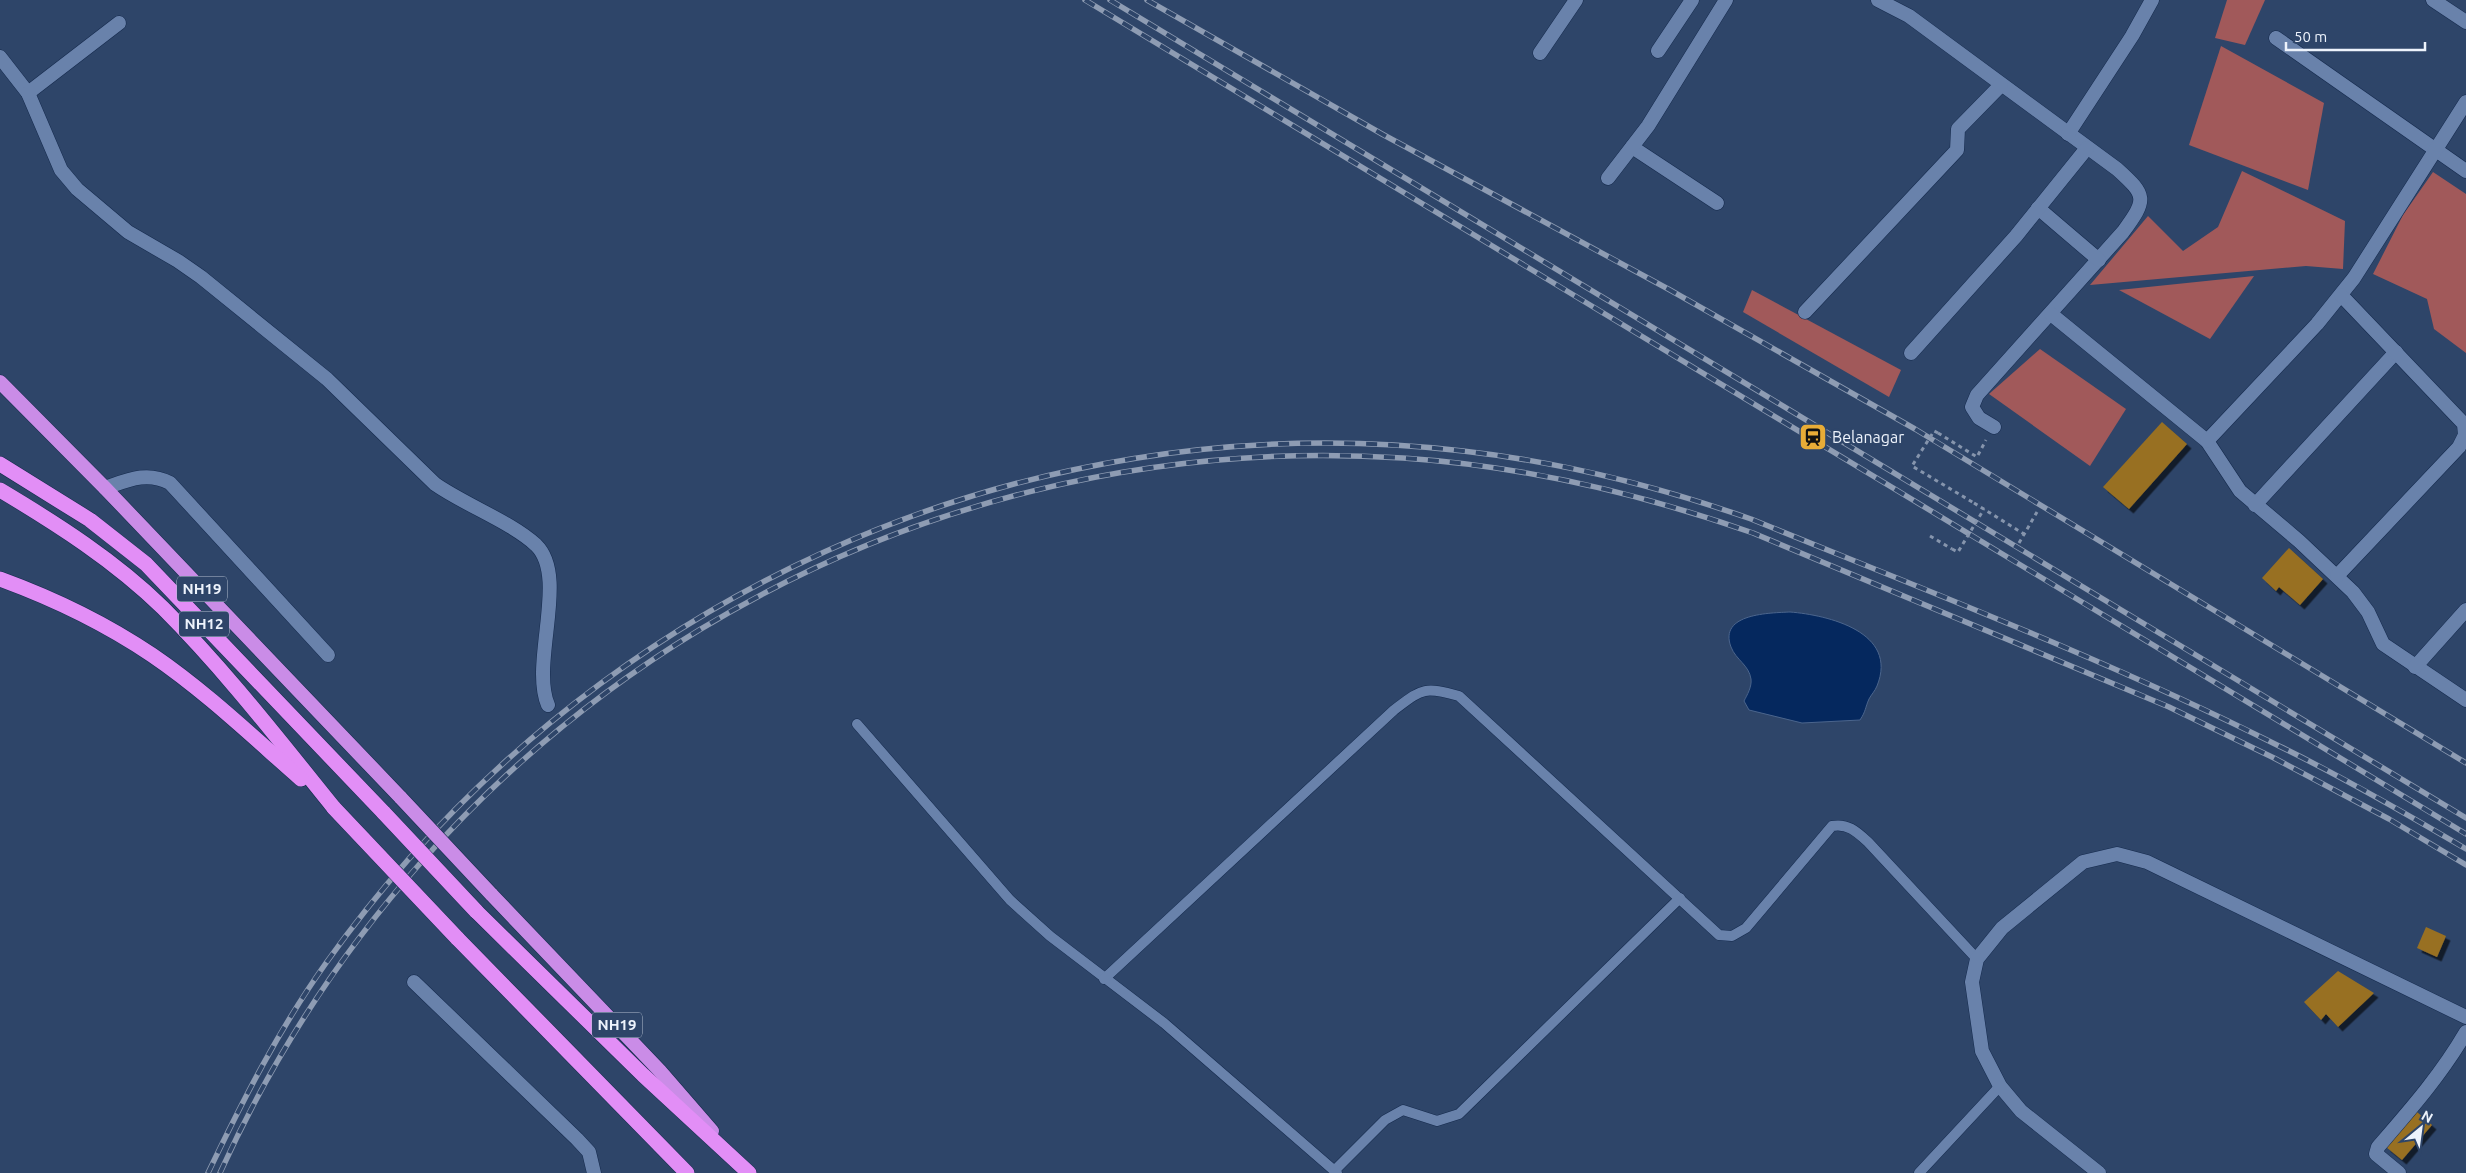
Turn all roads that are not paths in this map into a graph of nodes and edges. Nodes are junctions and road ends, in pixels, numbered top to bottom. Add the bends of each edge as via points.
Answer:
1 (1576, 0) edge
2 (1692, 0) edge
3 (1726, 0) edge
4 (1878, 0) edge
5 (2152, 0) edge
6 (2433, 0) edge
7 (2466, 22) edge
8 (119, 23) dead end
9 (2276, 38) dead end
10 (1658, 52) dead end
11 (1540, 53) dead end
12 (0, 57) edge
13 (2001, 85) junction
14 (28, 93) junction
15 (2466, 102) edge
16 (2068, 134) junction
17 (1632, 147) junction
18 (2087, 148) junction
19 (2436, 150) junction
20 (2466, 171) edge
21 (1608, 178) dead end
22 (1717, 203) dead end
23 (2038, 208) junction
24 (2098, 260) junction
25 (2341, 295) junction
26 (1805, 312) dead end
27 (2051, 314) junction
28 (2396, 352) junction
29 (1911, 354) dead end
30 (0, 382) edge
31 (1994, 427) road end
32 (2206, 441) junction
33 (0, 464) edge
34 (105, 488) junction
35 (0, 490) edge
36 (2255, 505) junction
37 (2337, 576) junction
38 (0, 579) edge
39 (2466, 610) edge
40 (328, 655) dead end
41 (2415, 667) junction
42 (2466, 700) edge
43 (548, 705) dead end
44 (857, 724) dead end
45 (334, 808) junction
46 (1680, 898) junction
47 (1977, 959) junction
48 (1104, 979) junction
49 (414, 982) dead end
50 (2466, 1017) edge
51 (2466, 1032) edge
52 (2000, 1086) junction
53 (737, 1160) junction
54 (1336, 1172) edge
55 (594, 1173) edge
56 (687, 1173) edge
57 (749, 1173) edge
58 (1919, 1173) edge
59 (2099, 1173) edge
60 (2399, 1173) edge

1 - 11 street
2 - 10 street
3 - 17 street via 1666,99
4 - 13 street via 1909,16
5 - 16 street
6 - 7 street
8 - 14 street
9 - 19 street
12 - 14 street
13 - 16 street
13 - 26 street via 1958,129 1957,150
14 - 43 street via 61,170 103,213 201,277 327,379 435,484 520,533 536,546 546,559 549,575 543,673
15 - 19 street
16 - 18 street
17 - 21 street
17 - 22 street
18 - 23 street
18 - 24 street via 2137,187 2142,200 2138,212
19 - 20 street
19 - 25 street
23 - 24 street
23 - 29 street
24 - 27 street
25 - 28 street
25 - 32 street
27 - 31 street via 1977,395 1972,407 1979,418
27 - 32 street
28 - 36 street
28 - 37 street via 2464,424 2465,435 2459,447
30 - 34 highway, NH19
32 - 36 street via 2230,479
33 - 53 highway, NH12, bridge via 90,520 146,564 476,911 644,1075
34 - 40 street via 146,476 170,483
34 - 53 highway, NH19, bridge via 660,1071
35 - 45 highway, NH19 via 38,512 106,560 162,608 248,703
36 - 37 street
37 - 41 street via 2368,612 2383,644
38 - 45 highway via 94,621 152,656 227,714
39 - 41 street
41 - 42 street
44 - 48 lane via 1010,900
45 - 56 highway, bridge
46 - 47 lane via 1719,935 1732,936 1746,928 1832,826 1842,824 1868,842
46 - 48 lane via 1459,696 1420,691 1394,710
46 - 54 lane via 1458,1114 1437,1121 1403,1110 1385,1120
47 - 50 street via 2002,928 2083,862 2117,854 2147,862
47 - 52 street via 1972,982 1982,1050
48 - 54 lane via 1164,1023
49 - 55 street via 577,1139 589,1152
51 - 60 street via 2422,1096 2378,1147 2376,1154
52 - 58 lane
52 - 59 street via 2021,1111
53 - 57 highway, NH12

